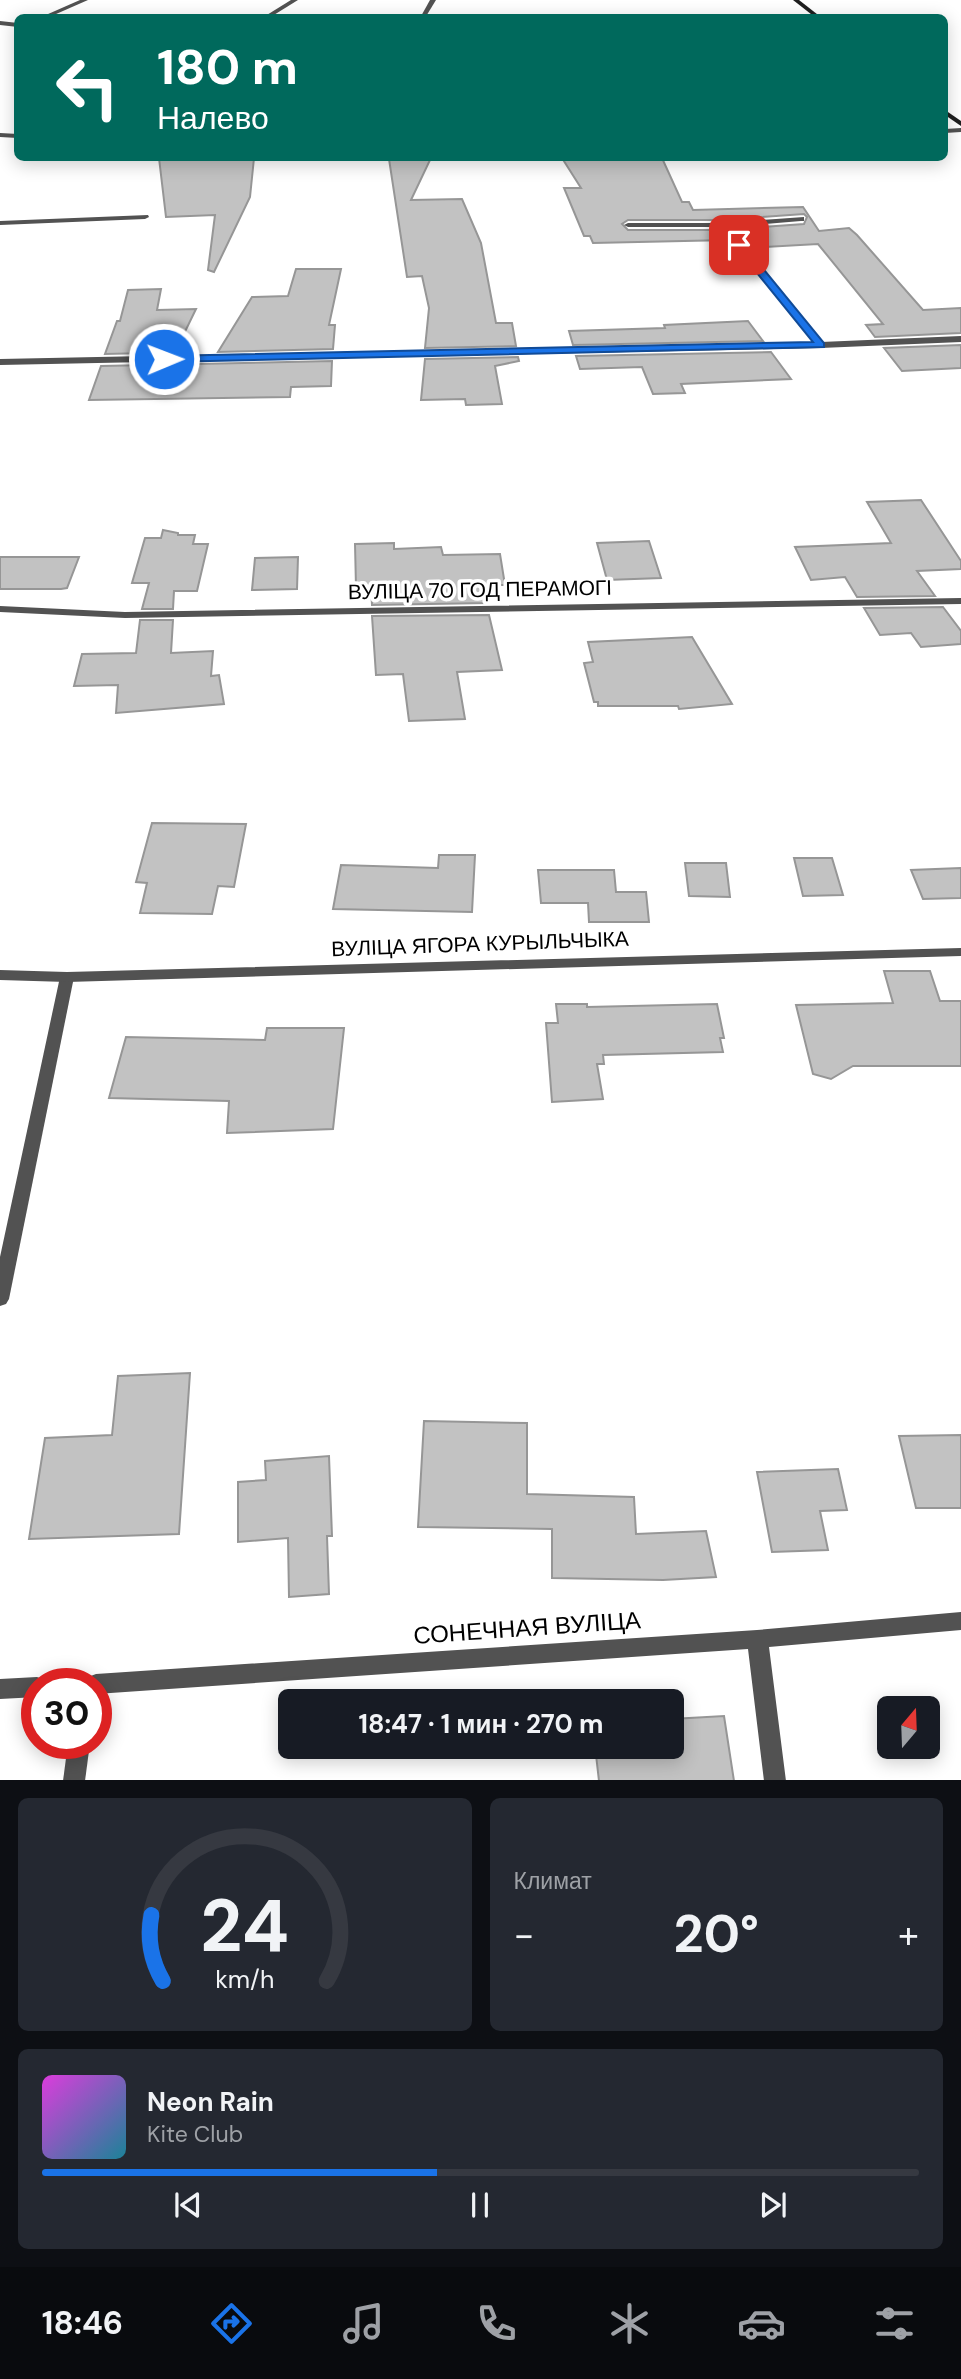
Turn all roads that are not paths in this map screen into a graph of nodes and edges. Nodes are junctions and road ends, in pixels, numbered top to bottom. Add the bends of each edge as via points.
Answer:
1 (85, 0) edge
2 (295, 0) edge
3 (796, 0) edge
4 (51, 14) edge
5 (271, 14) edge
6 (815, 14) edge
7 (145, 217) dead end
8 (801, 219) dead end
9 (0, 223) edge
10 (628, 225) dead end
11 (723, 225) junction
12 (961, 340) edge
13 (821, 345) junction
14 (0, 362) edge
15 (961, 601) edge
16 (0, 609) edge
17 (961, 952) edge
18 (0, 975) edge
19 (67, 977) junction
20 (0, 1299) edge
21 (961, 1620) edge
22 (757, 1639) junction
23 (112, 1683) edge
24 (21, 1688) edge
25 (0, 1689) edge
26 (77, 1759) edge
27 (74, 1780) edge
28 (775, 1780) edge

1 - 4 street
2 - 5 street
3 - 6 main road
7 - 9 street
8 - 11 street
10 - 11 street
11 - 13 street
12 - 13 street
13 - 14 street
15 - 16 street, ВУЛІЦА 70 ГОД ПЕРАМОГІ via 125,615
17 - 19 street, ВУЛІЦА ЯГОРА КУРЫЛЬЧЫКА
18 - 19 street, ВУЛІЦА ЯГОРА КУРЫЛЬЧЫКА
19 - 20 street
21 - 22 street, СОНЕЧНАЯ ВУЛІЦА
22 - 23 street, СОНЕЧНАЯ ВУЛІЦА
22 - 28 street
24 - 25 street
26 - 27 street

